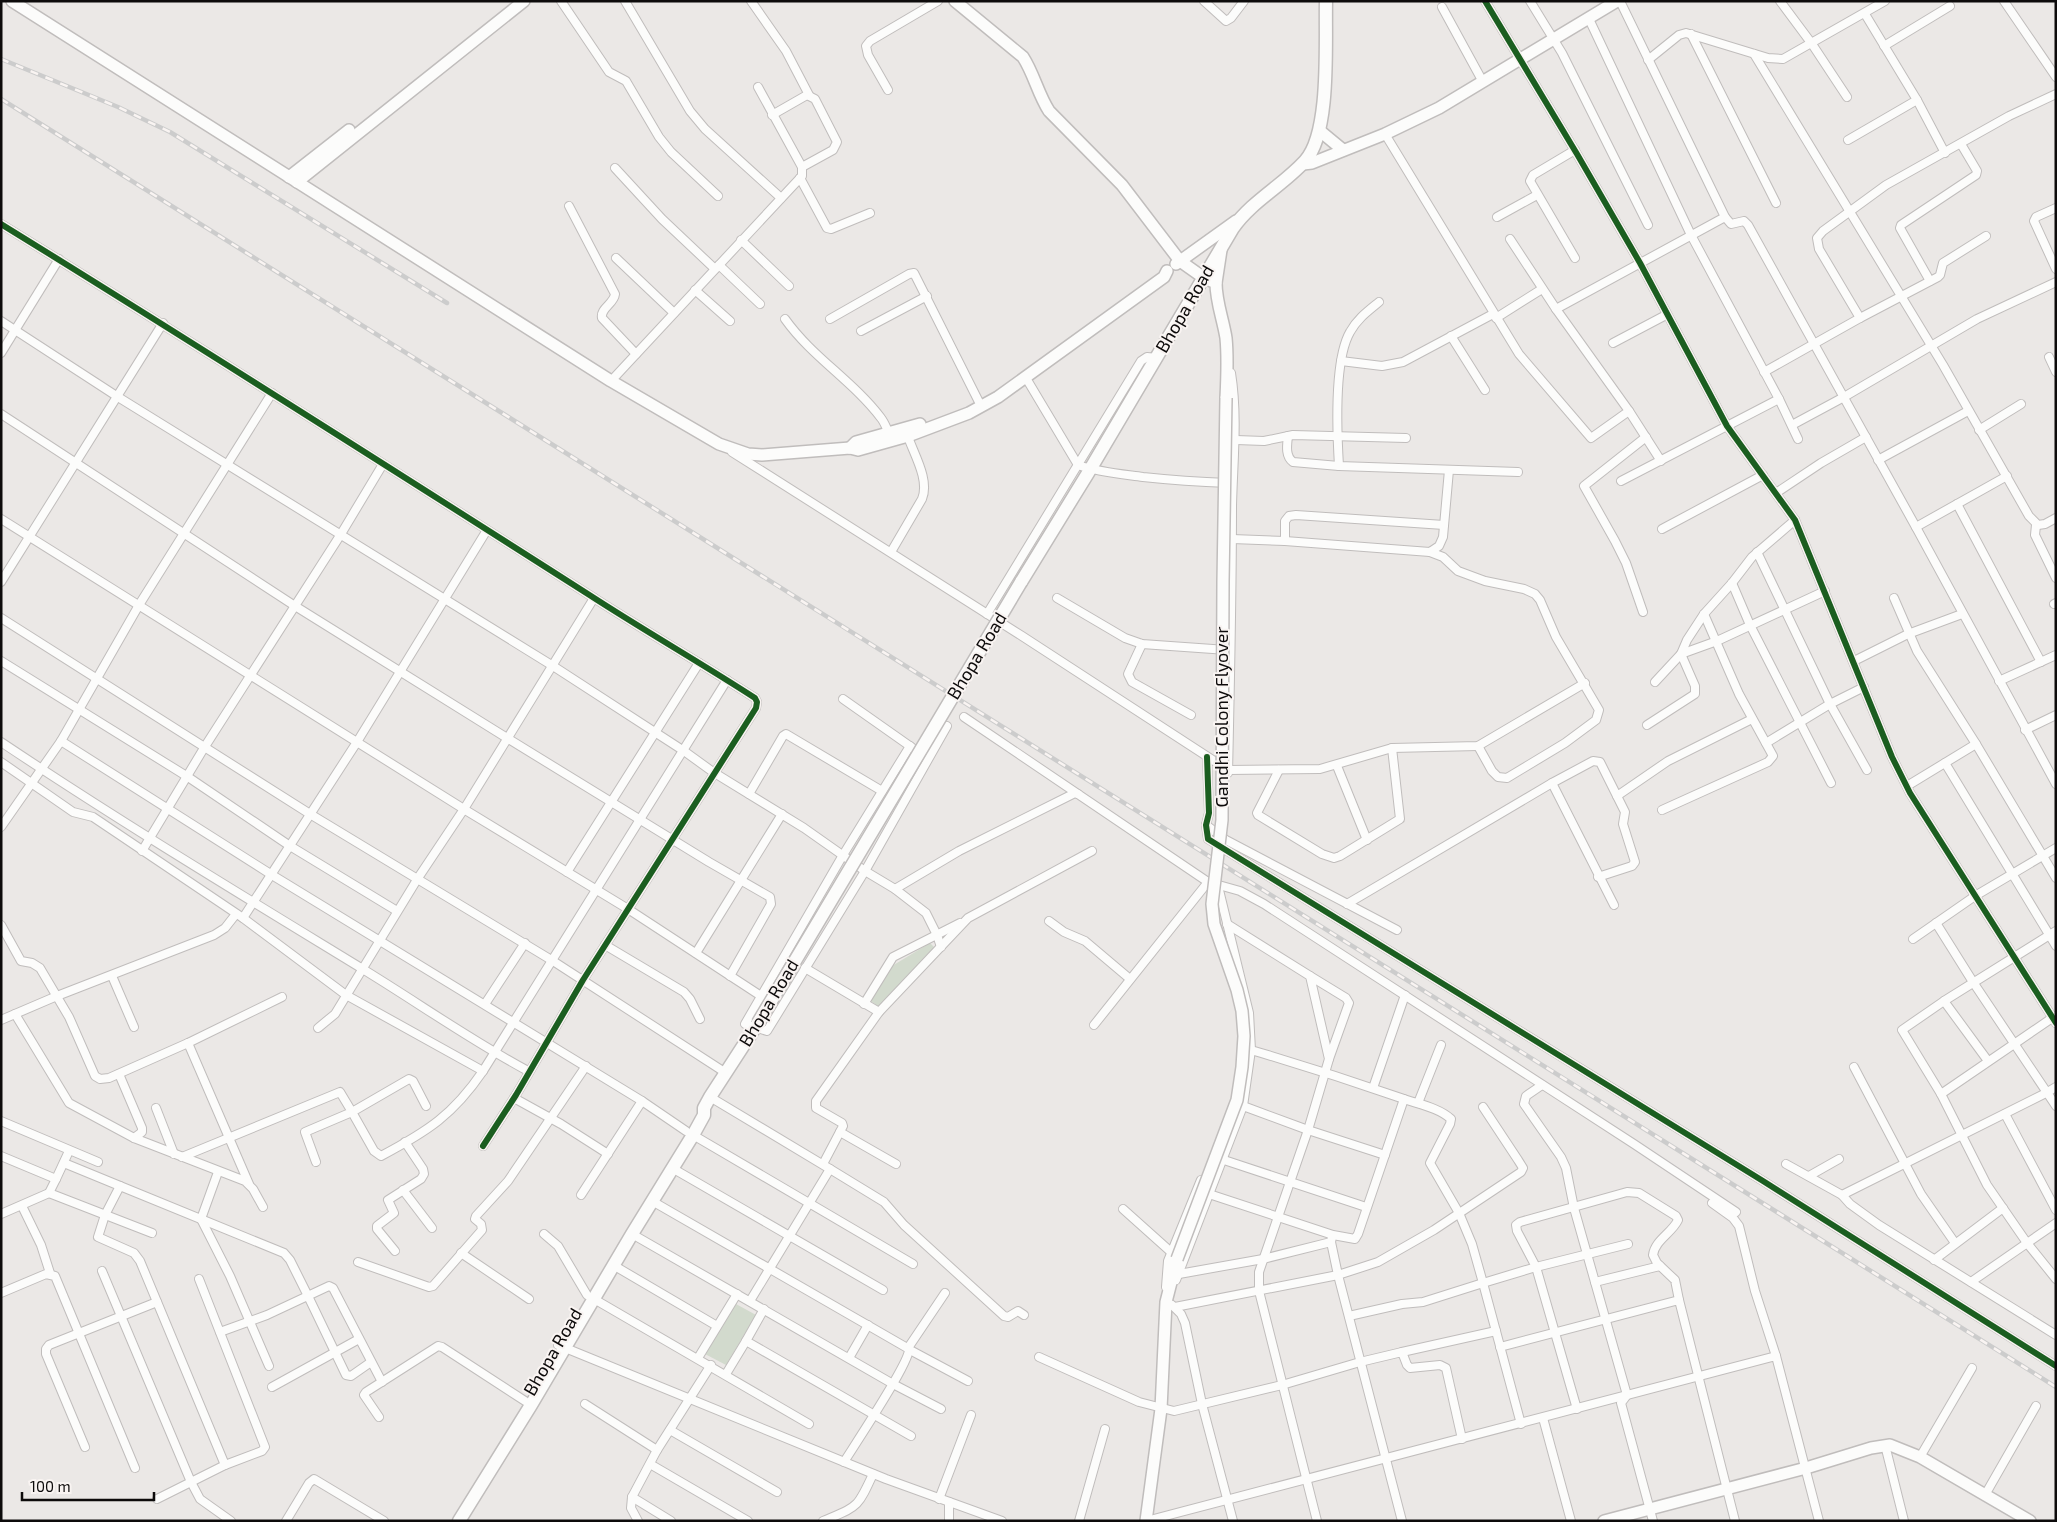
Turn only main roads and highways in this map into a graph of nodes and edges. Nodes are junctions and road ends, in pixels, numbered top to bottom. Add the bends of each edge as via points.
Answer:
1 (1326, 1) edge
2 (1332, 1) edge
3 (1322, 134) junction
4 (690, 1133) junction
5 (590, 1297) junction
6 (562, 1346) junction
7 (450, 1521) edge
8 (459, 1521) edge

1 - 3 main road
2 - 3 main road via 1330,107
3 - 4 main road, Bhopa Road, bridge via 1307,163 1256,202 1240,218 1222,246 1210,281 1157,358 707,1103 704,1115
4 - 5 main road, Bhopa Road
4 - 5 main road, Bhopa Road via 632,1234
5 - 6 main road, Bhopa Road
6 - 7 main road, Bhopa Road
6 - 8 main road, Bhopa Road

